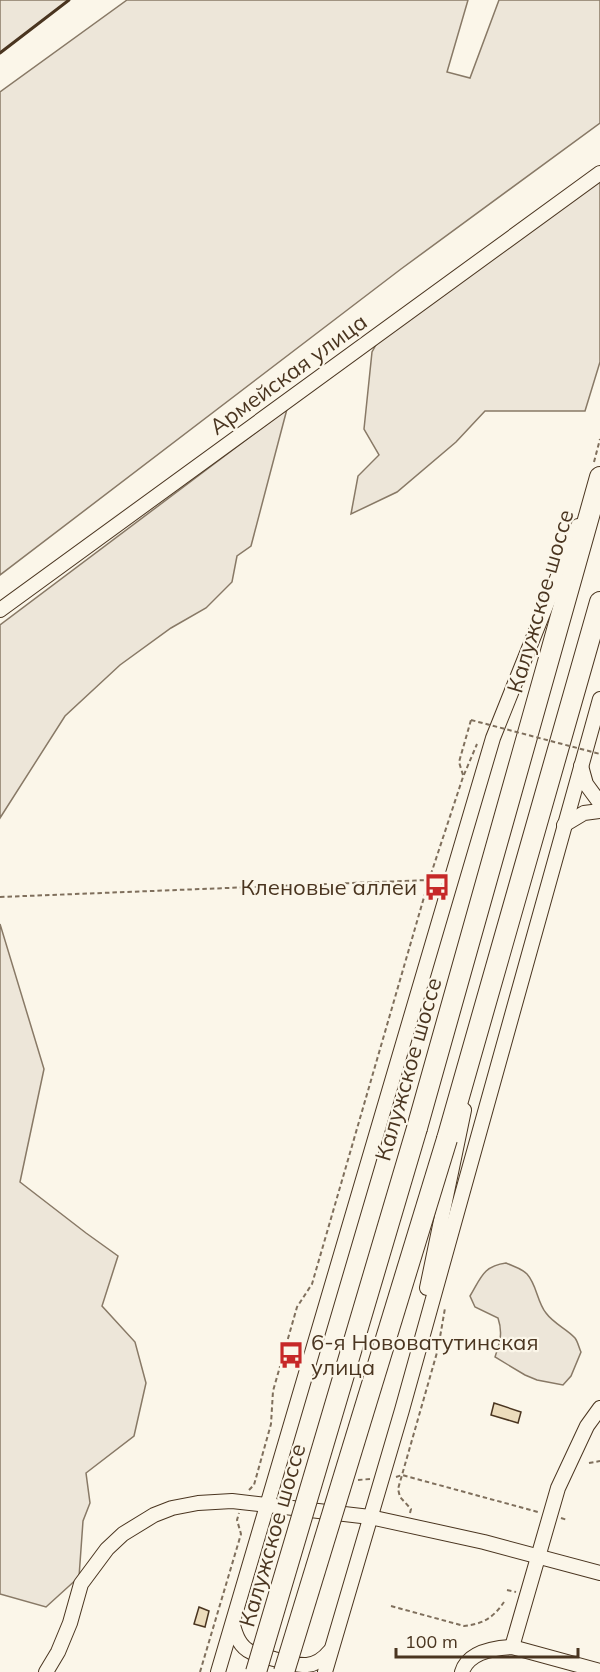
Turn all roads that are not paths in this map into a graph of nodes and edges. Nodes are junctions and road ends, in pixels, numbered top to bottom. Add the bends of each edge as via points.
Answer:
1 (600, 173) edge
2 (598, 470) edge
3 (600, 602) edge
4 (0, 610) edge
5 (600, 699) edge
6 (581, 766) junction
7 (600, 803) edge
8 (600, 811) edge
9 (564, 825) junction
10 (489, 991) junction
11 (600, 1408) edge
12 (402, 1410) junction
13 (267, 1505) junction
14 (370, 1517) junction
15 (539, 1556) junction
16 (600, 1573) edge
17 (233, 1625) junction
18 (512, 1647) junction
19 (332, 1649) junction
20 (294, 1670) edge
21 (600, 1671) edge
22 (46, 1672) edge
23 (218, 1672) edge
24 (256, 1672) edge
25 (325, 1672) edge
26 (462, 1672) edge

1 - 4 street, Армейская улица
2 - 13 street via 493,738
2 - 24 highway, Калужское шоссе, bridge via 417,1128
3 - 10 highway
5 - 6 street
6 - 7 street via 590,792
6 - 9 street
8 - 9 street via 584,813
9 - 12 street
10 - 12 street
10 - 20 highway, bridge
11 - 15 street via 587,1426 558,1488
12 - 14 street
13 - 14 street
13 - 17 street
13 - 22 street via 198,1503 154,1515 131,1530 107,1549 81,1584 70,1623
14 - 15 street
14 - 19 street
15 - 16 street
15 - 18 street
17 - 20 street via 241,1644 251,1653
17 - 23 street
18 - 21 street
18 - 26 street via 474,1656
19 - 20 street via 324,1659
19 - 25 street

